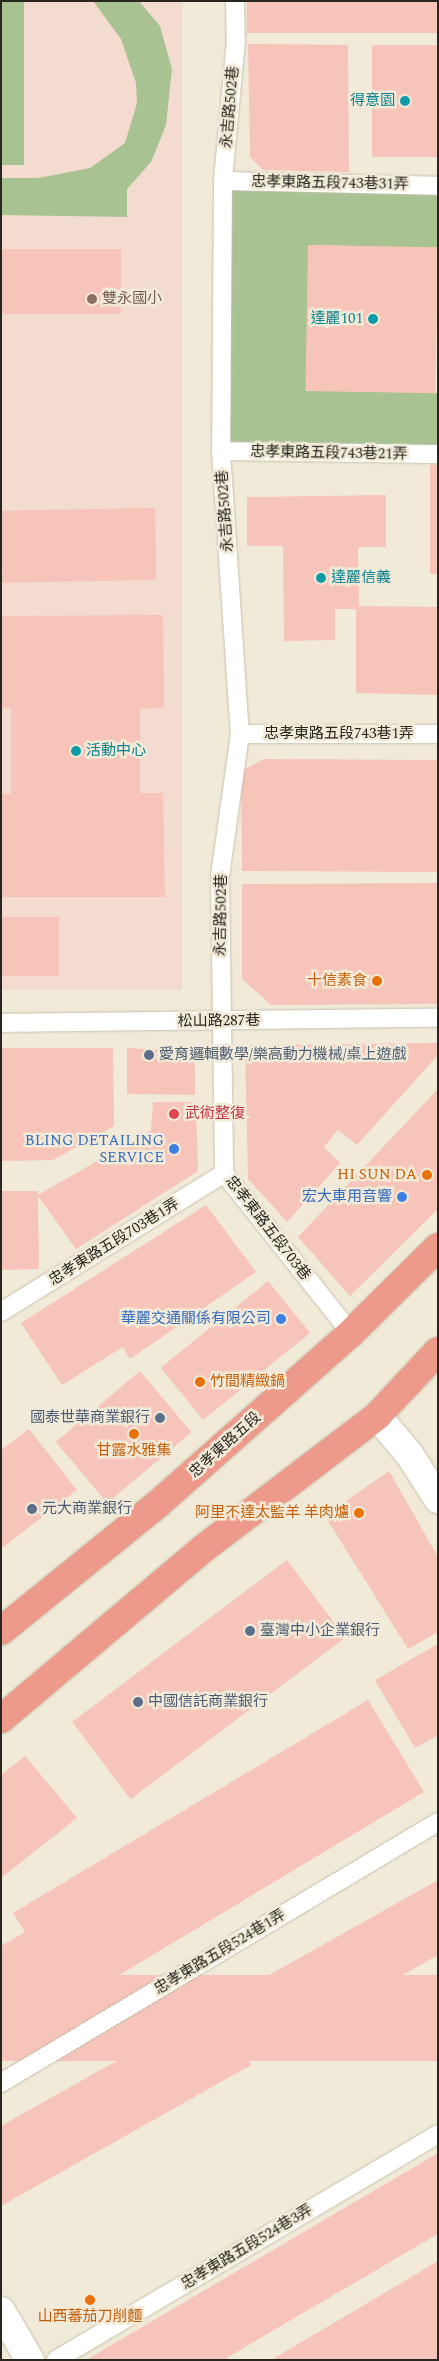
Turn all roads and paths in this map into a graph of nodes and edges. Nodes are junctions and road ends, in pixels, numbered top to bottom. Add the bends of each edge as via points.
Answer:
1 (235, 1) edge
2 (223, 181) junction
3 (438, 186) edge
4 (221, 451) junction
5 (438, 454) edge
6 (240, 734) junction
7 (438, 734) edge
8 (438, 1018) edge
9 (220, 1020) junction
10 (1, 1023) edge
11 (224, 1173) junction
12 (438, 1247) edge
13 (10, 1301) edge
14 (1, 1312) edge
15 (351, 1333) junction
16 (438, 1351) edge
17 (377, 1416) junction
18 (438, 1499) edge
19 (1, 1631) edge
20 (1, 1718) edge
21 (438, 1822) edge
22 (1, 2083) edge
23 (438, 2134) edge
24 (1, 2311) edge
25 (30, 2360) edge
26 (56, 2360) edge

1 - 2 lane, 永吉路502巷 via 236,40
2 - 3 lane, 忠孝東路五段743巷31弄
2 - 4 lane, 永吉路502巷
4 - 5 lane, 忠孝東路五段743巷21弄
4 - 6 lane, 永吉路502巷
6 - 7 lane, 忠孝東路五段743巷1弄
6 - 9 lane, 永吉路502巷 via 220,876
8 - 9 lane, 松山路287巷
9 - 10 lane, 松山路287巷
9 - 11 lane, 忠孝東路五段703巷
11 - 13 lane, 忠孝東路五段703巷1弄
11 - 15 lane, 忠孝東路五段703巷
12 - 15 main road, 忠孝東路五段
13 - 14 lane, 忠孝東路五段703巷1弄
15 - 19 main road, 忠孝東路五段 via 159,1503
16 - 17 main road
17 - 18 street via 409,1454
17 - 20 main road via 204,1548
21 - 22 lane, 忠孝東路五段524巷1弄
23 - 26 lane, 忠孝東路五段524巷3弄
24 - 25 street

